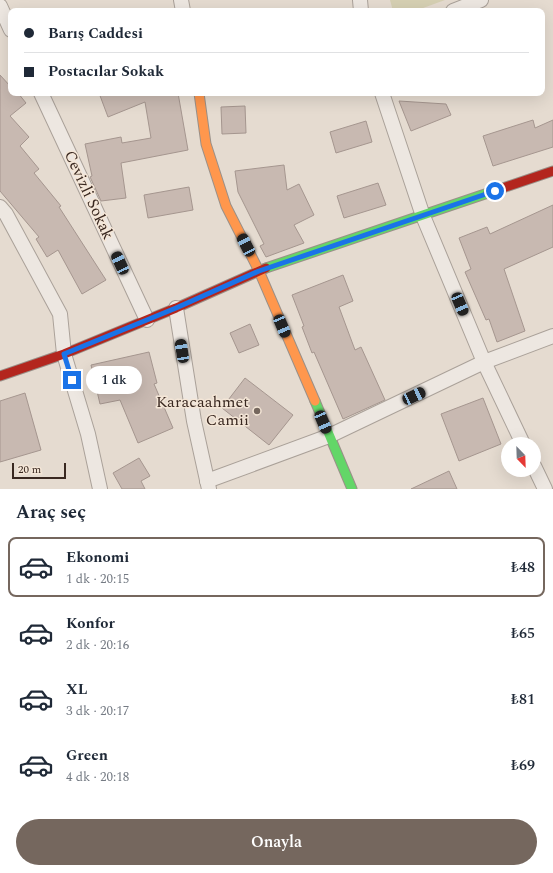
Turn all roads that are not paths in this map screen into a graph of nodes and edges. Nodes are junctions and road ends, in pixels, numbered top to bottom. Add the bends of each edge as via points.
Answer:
1 (481, 0) edge
2 (0, 6) edge
3 (461, 8) edge
4 (8, 23) edge
5 (42, 96) edge
6 (199, 96) edge
7 (383, 96) edge
8 (553, 171) edge
9 (0, 207) edge
10 (423, 216) junction
11 (259, 271) junction
12 (176, 308) junction
13 (147, 320) junction
14 (553, 336) edge
15 (64, 354) junction
16 (484, 362) junction
17 (0, 376) edge
18 (329, 436) junction
19 (520, 437) edge
20 (539, 477) edge
21 (208, 485) edge
22 (100, 489) edge
23 (352, 489) edge
24 (545, 489) edge

1 - 3 street
2 - 4 street
5 - 13 street, Cevizli Sokak
6 - 11 street via 206,144 226,206
7 - 10 street
8 - 10 street
9 - 15 street via 60,314
10 - 11 street
10 - 16 street
11 - 12 street
11 - 18 street
12 - 13 street
12 - 21 street via 194,421
13 - 15 street
14 - 16 street
15 - 17 street
15 - 22 street via 88,434
16 - 18 street
16 - 19 street
18 - 21 street
18 - 23 street
20 - 24 street

